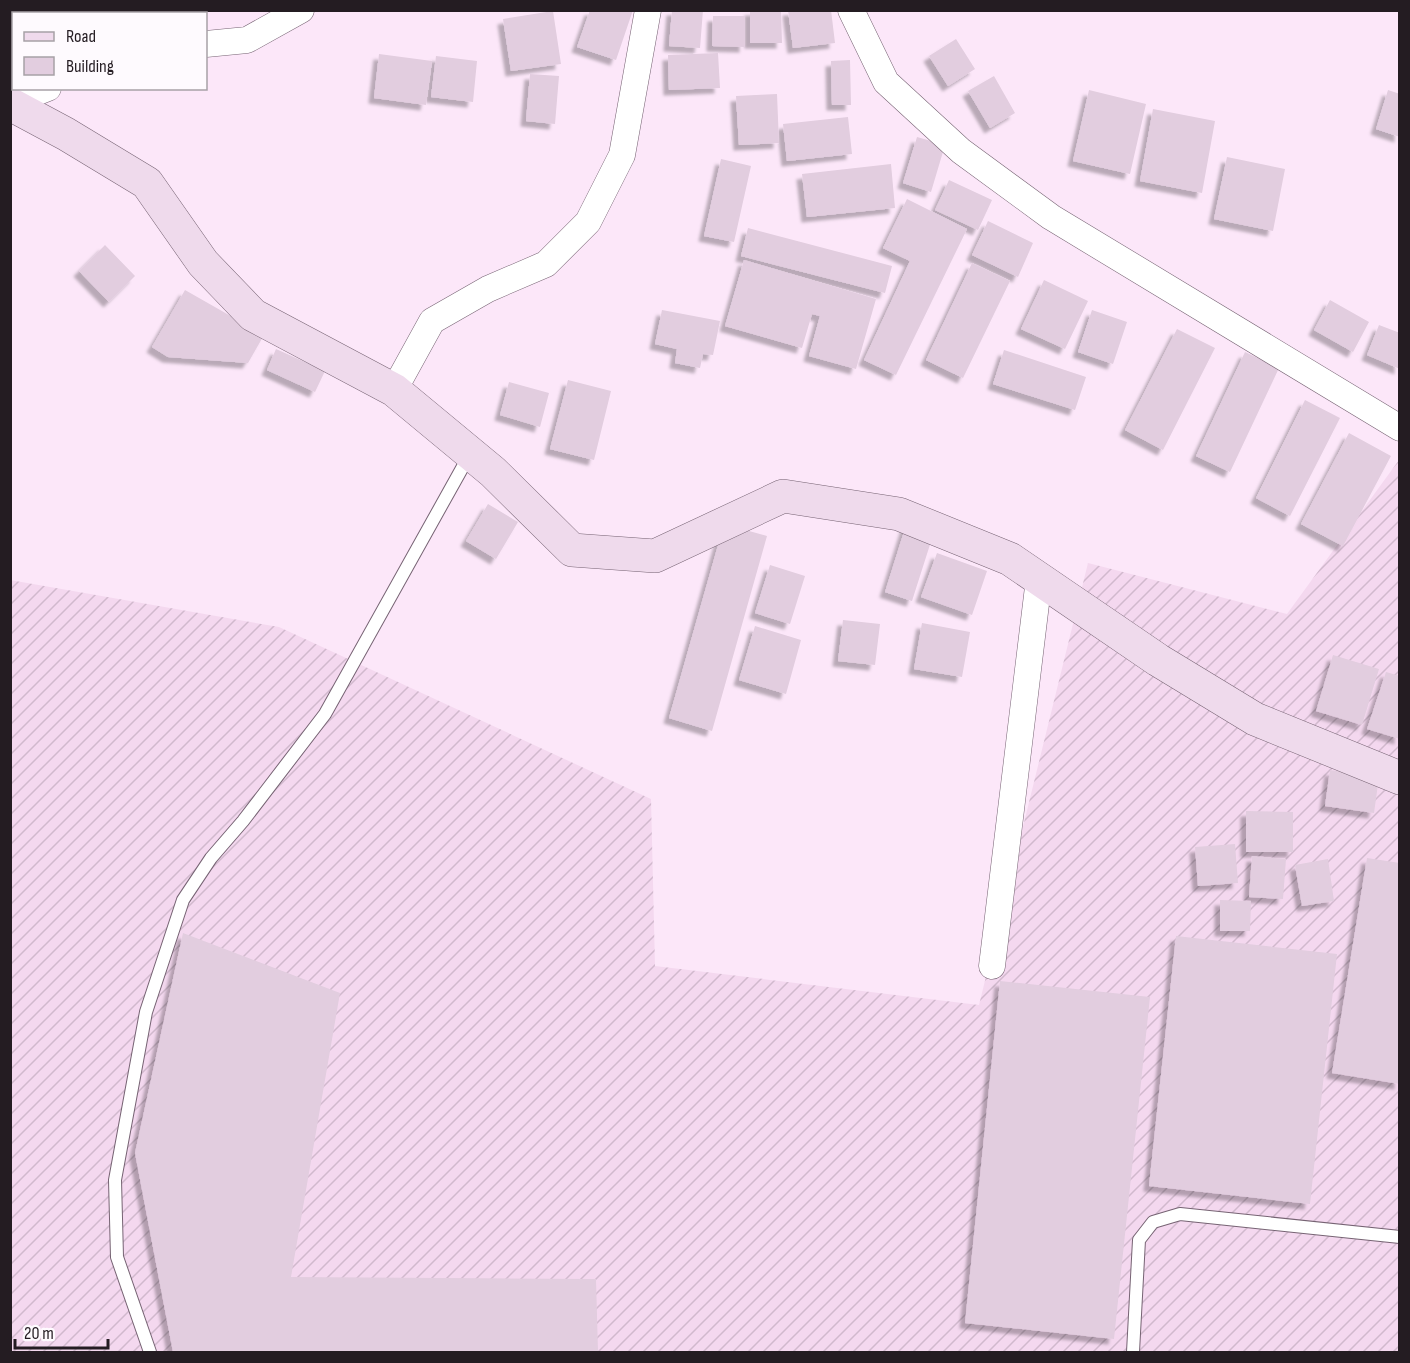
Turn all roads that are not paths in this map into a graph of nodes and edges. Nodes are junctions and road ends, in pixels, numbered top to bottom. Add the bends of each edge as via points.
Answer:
1 (301, 10) edge
2 (648, 10) edge
3 (850, 10) edge
4 (207, 44) edge
5 (43, 90) edge
6 (10, 104) edge
7 (394, 390) junction
8 (1400, 428) edge
9 (471, 453) junction
10 (1040, 579) junction
11 (1400, 778) edge
12 (992, 966) dead end
13 (1400, 1237) edge
14 (150, 1353) edge
15 (1132, 1353) edge

1 - 4 street via 247,40
2 - 7 street via 622,155 588,222 546,264 489,289 432,321
3 - 8 street via 886,82 961,151 1051,217
5 - 6 street
6 - 7 street via 147,183 203,263 253,315
7 - 9 street
9 - 10 street via 572,550 655,556 783,496 899,514 1010,559
9 - 14 lane via 325,714 211,858 183,900 146,1012 115,1180 117,1257
10 - 11 street via 1158,660 1255,719
10 - 12 street
13 - 15 lane via 1180,1214 1153,1222 1139,1240

